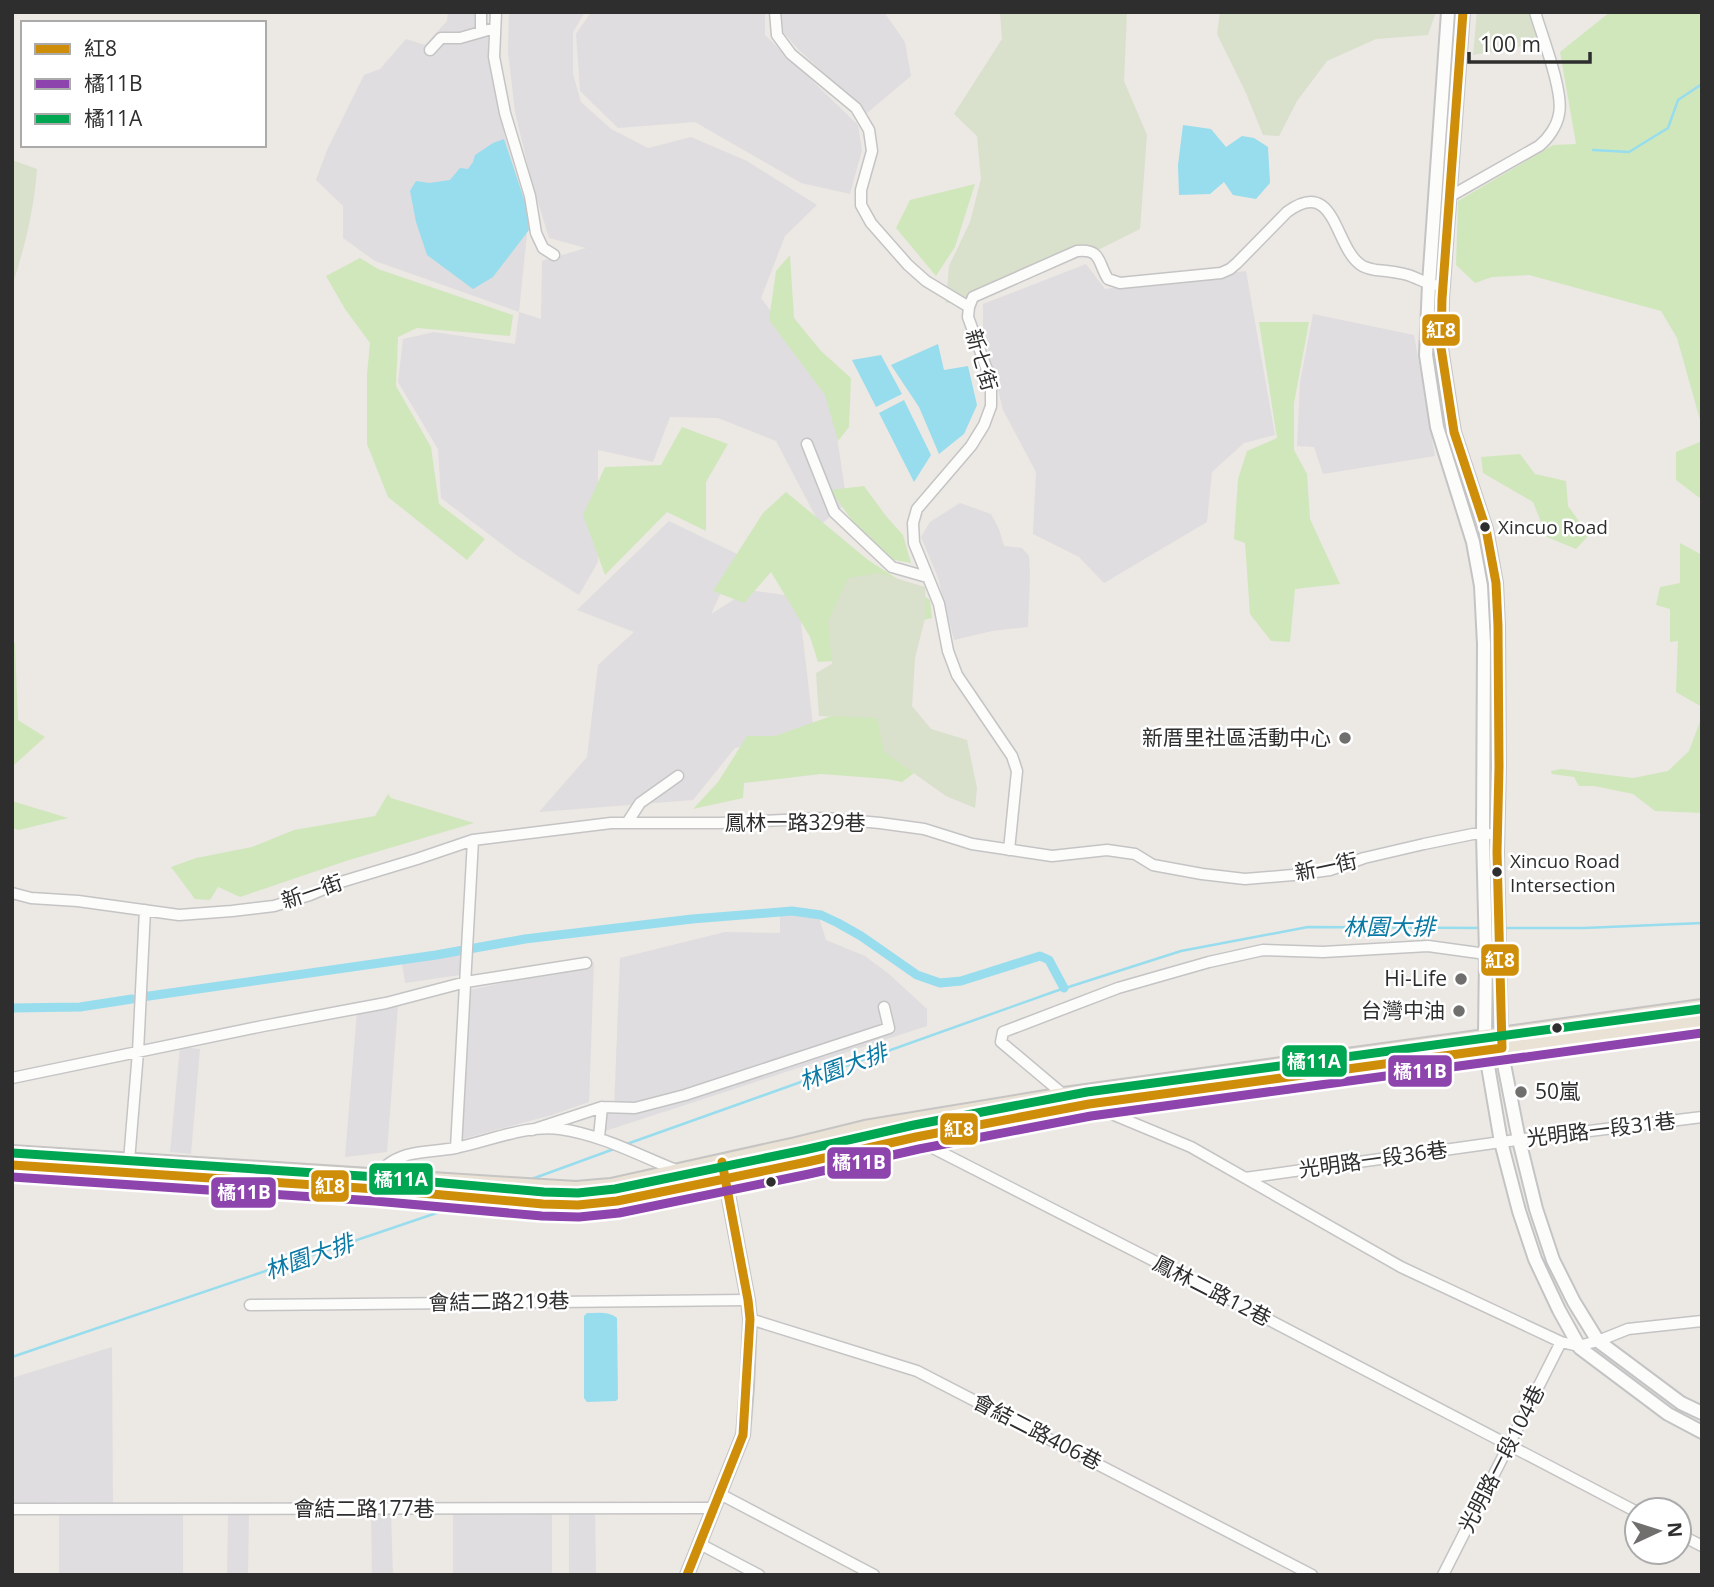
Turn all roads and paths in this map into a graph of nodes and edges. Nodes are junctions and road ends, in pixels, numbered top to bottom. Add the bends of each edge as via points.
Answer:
1 (481, 12) edge
2 (496, 12) edge
3 (775, 12) edge
4 (1448, 12) edge
5 (1463, 12) edge
6 (1535, 12) edge
7 (495, 29) junction
8 (481, 32) junction
9 (430, 50) dead end
10 (1449, 197) junction
11 (1434, 222) junction
12 (1447, 224) junction
13 (554, 255) dead end
14 (1436, 285) junction
15 (969, 307) junction
16 (807, 444) dead end
17 (927, 578) junction
18 (678, 776) dead end
19 (627, 823) junction
20 (1483, 834) junction
21 (1498, 835) junction
22 (473, 840) junction
23 (1009, 850) junction
24 (1153, 865) joint
25 (12, 893) edge
26 (145, 910) junction
27 (1485, 952) junction
28 (586, 963) dead end
29 (466, 982) junction
30 (884, 1007) dead end
31 (1702, 1007) edge
32 (1702, 1021) edge
33 (1502, 1041) junction
34 (1486, 1043) junction
35 (138, 1052) junction
36 (12, 1078) edge
37 (1064, 1095) junction
38 (1089, 1104) junction
39 (601, 1107) junction
40 (1702, 1117) edge
41 (532, 1130) junction
42 (598, 1137) junction
43 (915, 1137) junction
44 (1519, 1140) junction
45 (1501, 1142) junction
46 (456, 1148) junction
47 (12, 1153) edge
48 (129, 1161) junction
49 (722, 1161) junction
50 (12, 1166) edge
51 (678, 1171) junction
52 (1244, 1178) junction
53 (725, 1180) junction
54 (377, 1183) junction
55 (748, 1300) junction
56 (250, 1305) dead end
57 (750, 1319) junction
58 (1702, 1321) edge
59 (1598, 1341) junction
60 (1561, 1342) junction
61 (1578, 1346) junction
62 (1702, 1413) edge
63 (1702, 1432) edge
64 (1509, 1446) junction
65 (720, 1494) junction
66 (1623, 1505) edge
67 (715, 1508) junction
68 (12, 1509) edge
69 (700, 1544) junction
70 (687, 1575) edge
71 (759, 1575) edge
72 (874, 1575) edge
73 (1312, 1575) edge
74 (1443, 1575) edge

1 - 8 street
2 - 7 street
3 - 15 street via 777,34 791,54 856,108 869,130 872,151 861,205 871,223 926,281
4 - 11 street
5 - 10 street
6 - 10 street via 1556,83 1558,121 1539,146
7 - 8 street
7 - 13 street via 494,57 502,102 536,233 543,248
8 - 9 street via 441,38
10 - 12 street
11 - 12 street
11 - 14 street
12 - 14 street
14 - 15 street, 新七街 via 1360,264 1329,211 1313,203 1287,212 1230,270 1221,273 1120,282 1108,279 1099,257 1077,251 980,293
14 - 20 street via 1426,355 1437,427 1473,542 1481,586
14 - 21 street via 1454,432 1486,529 1496,583
15 - 17 street, 新七街 via 968,317 990,381 991,406 971,446 917,509 912,523 914,543
16 - 17 street via 834,512 892,567
17 - 23 street, 新七街 via 939,604 957,675 1012,756 1017,771
18 - 19 street via 640,803
19 - 22 street, 鳳林一路329巷
19 - 23 street, 鳳林一路329巷 via 825,818 924,829
20 - 21 street, 新一街
20 - 24 street, 新一街 via 1293,875 1245,879
20 - 27 street
21 - 33 street
22 - 26 street, 新一街 via 274,906 179,915
22 - 29 street
23 - 24 street, 鳳林一路329巷 via 1052,856 1107,850 1135,854
25 - 26 street
26 - 35 street
27 - 34 street
27 - 37 street via 1428,947 1264,950 1118,988 1003,1032 1001,1042
28 - 29 street
29 - 35 street via 386,1003
29 - 46 street
30 - 39 street via 889,1028 685,1095 635,1108
31 - 33 main road
32 - 33 main road
33 - 34 main road
33 - 44 street
34 - 37 main road
34 - 38 main road
34 - 45 street
35 - 36 street
35 - 48 street
37 - 49 main road via 865,1128
38 - 43 main road
38 - 52 street via 1191,1147
39 - 41 street
39 - 42 street
40 - 44 street, 光明路一段31巷
41 - 42 street via 557,1129
41 - 46 street
42 - 51 street
43 - 53 main road
43 - 64 street, 鳳林二路12巷
44 - 45 street, 光明路一段31巷
44 - 59 street via 1553,1260
45 - 52 street, 光明路一段36巷
45 - 61 street via 1535,1259
46 - 54 street via 408,1154 381,1170
47 - 48 main road
48 - 54 main road
49 - 51 main road
49 - 53 street
50 - 54 main road
51 - 54 main road via 576,1189
52 - 60 street via 1401,1266
53 - 54 main road via 617,1201 566,1205
53 - 55 street
55 - 56 street, 會結二路219巷
55 - 57 street
57 - 65 street via 743,1435
57 - 73 street, 會結二路406巷 via 917,1371
58 - 59 street via 1628,1329
59 - 61 street
59 - 62 street via 1681,1403
60 - 61 street
60 - 64 street, 光明路一段104巷
61 - 63 street via 1668,1414
64 - 66 street, 鳳林二路12巷
64 - 74 street, 光明路一段104巷
65 - 67 street
65 - 72 street
67 - 68 street, 會結二路177巷
67 - 69 street
69 - 70 street
69 - 71 street

